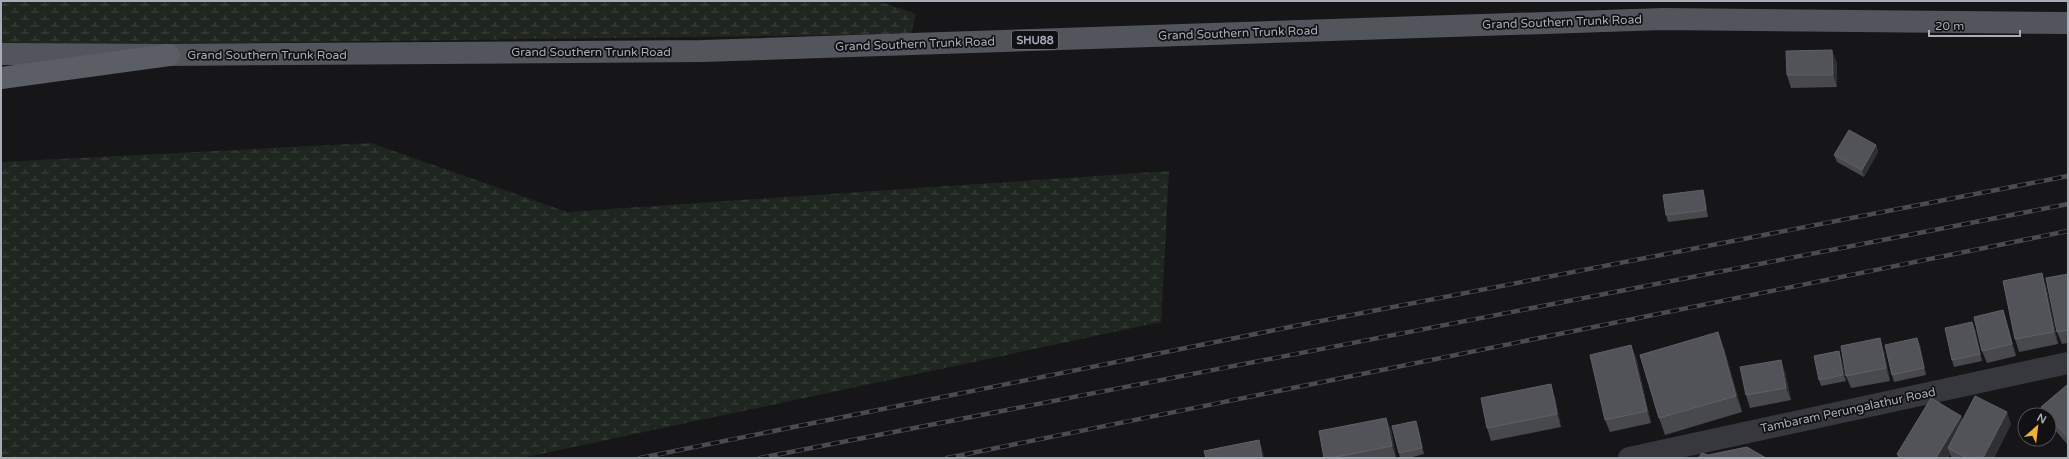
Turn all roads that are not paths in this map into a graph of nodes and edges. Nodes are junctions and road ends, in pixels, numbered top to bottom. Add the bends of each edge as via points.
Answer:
1 (2068, 23) edge
2 (1, 54) edge
3 (169, 55) junction
4 (1, 78) edge
5 (2068, 363) edge
6 (1629, 458) edge

1 - 3 main road, Grand Southern Trunk Road / SHU88 via 1663,19 704,51
2 - 3 main road, Grand Southern Trunk Road / SHU88
3 - 4 highway
5 - 6 street, Tambaram Perungalathur Road

